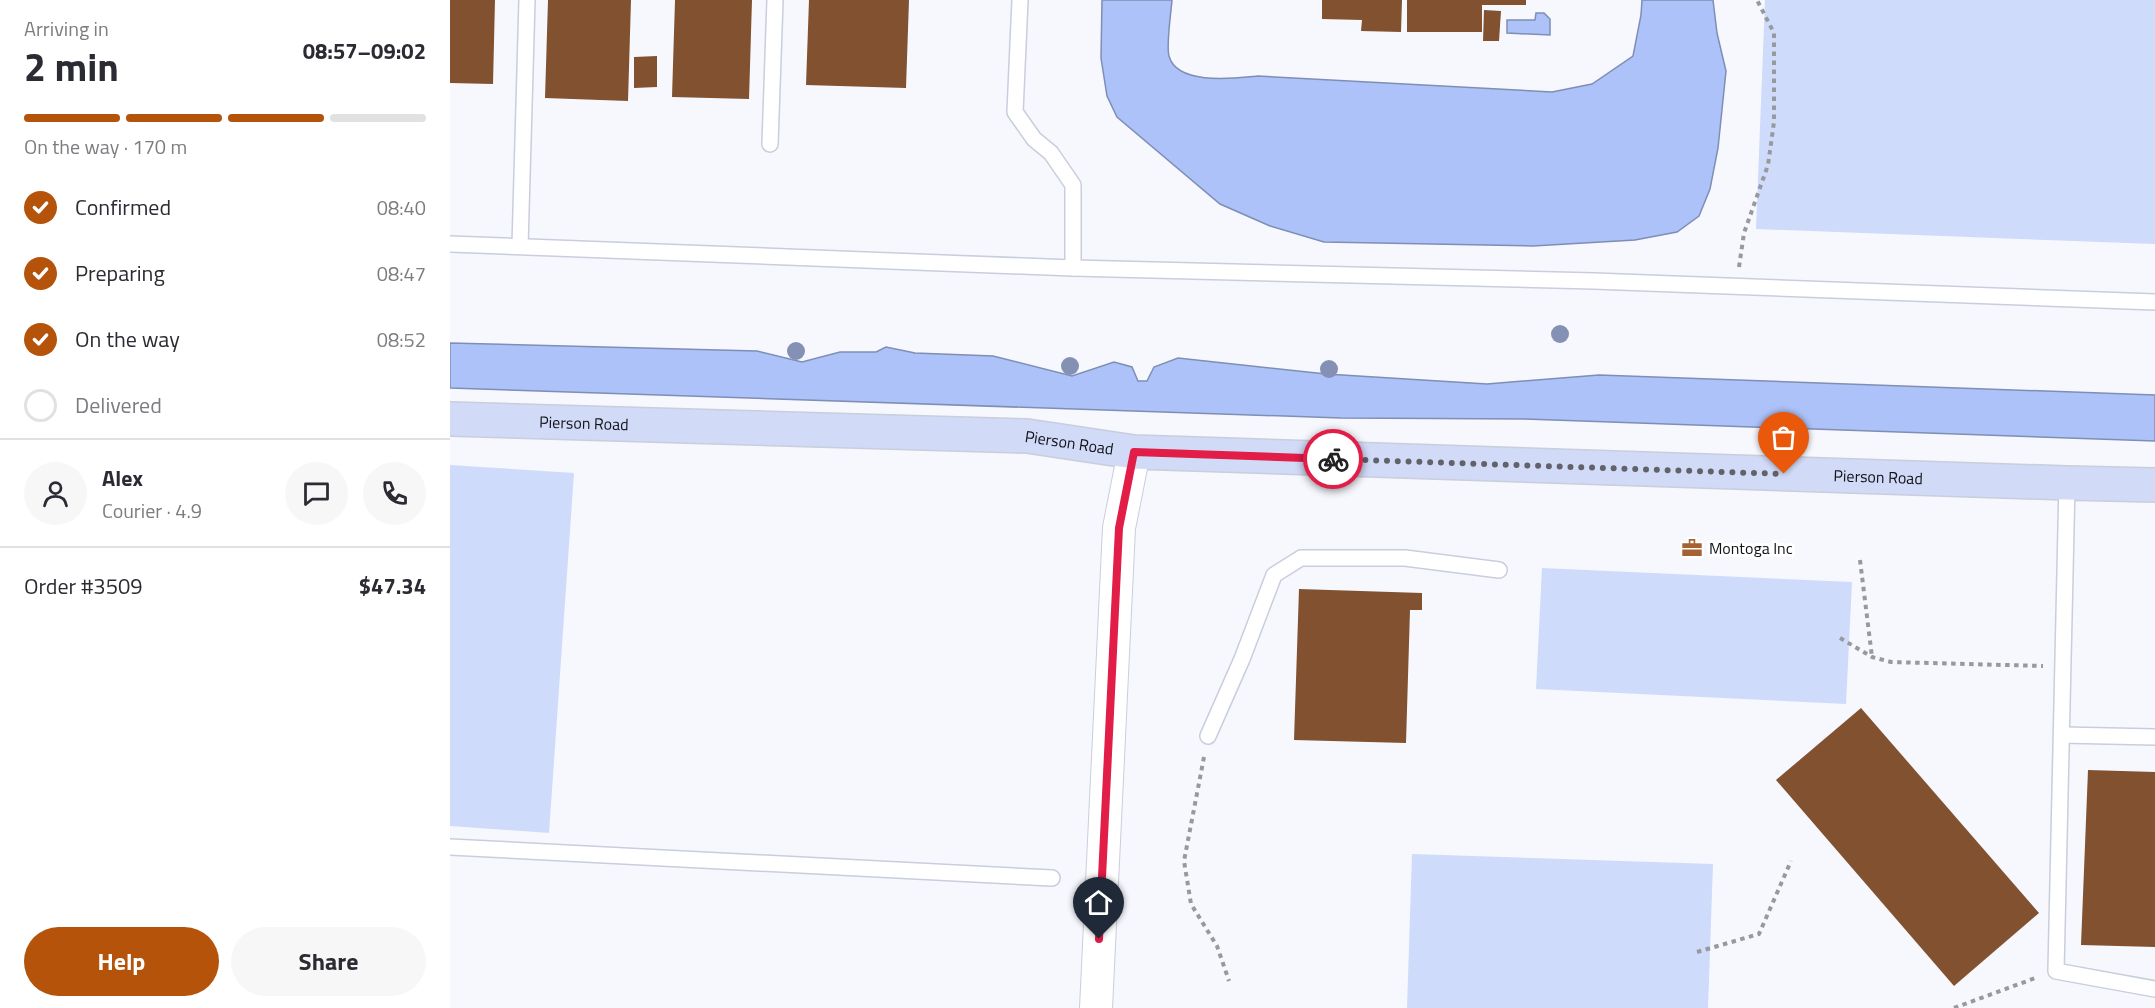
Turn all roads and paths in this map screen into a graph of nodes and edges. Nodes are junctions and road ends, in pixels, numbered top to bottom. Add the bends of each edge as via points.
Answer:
1 (527, 0) edge
2 (774, 0) edge
3 (1020, 0) edge
4 (1757, 0) edge
5 (770, 144) dead end
6 (450, 244) edge
7 (520, 246) junction
8 (1073, 268) junction
9 (1736, 286) junction
10 (2155, 302) edge
11 (450, 419) edge
12 (1134, 452) junction
13 (2067, 483) junction
14 (2155, 485) edge
15 (1860, 560) dead end
16 (1499, 570) dead end
17 (1840, 638) dead end
18 (1872, 657) junction
19 (2063, 666) junction
20 (2062, 735) junction
21 (1208, 736) joint
22 (2155, 737) edge
23 (450, 847) edge
24 (1791, 861) dead end
25 (1052, 878) dead end
26 (1697, 952) dead end
27 (2056, 971) junction
28 (1229, 981) dead end
29 (2155, 989) edge
30 (1096, 1008) edge
31 (1954, 1008) edge

1 - 7 lane
2 - 5 lane
3 - 8 lane via 1015,112 1073,185
4 - 9 path via 1773,33 1773,122 1768,165 1744,233
6 - 7 lane
7 - 8 lane
8 - 9 lane
9 - 10 lane
11 - 12 street, Pierson Road via 1027,436
12 - 13 street, Pierson Road
12 - 30 street via 1119,528
13 - 14 street, Pierson Road
13 - 19 lane
15 - 18 path
16 - 21 lane via 1405,558 1301,558 1274,575
17 - 18 path
18 - 19 path via 1892,662
19 - 20 lane
20 - 22 lane
20 - 27 lane
21 - 28 path via 1184,861 1191,904 1217,946
23 - 25 lane
24 - 26 path via 1759,934
27 - 29 lane
27 - 31 path

